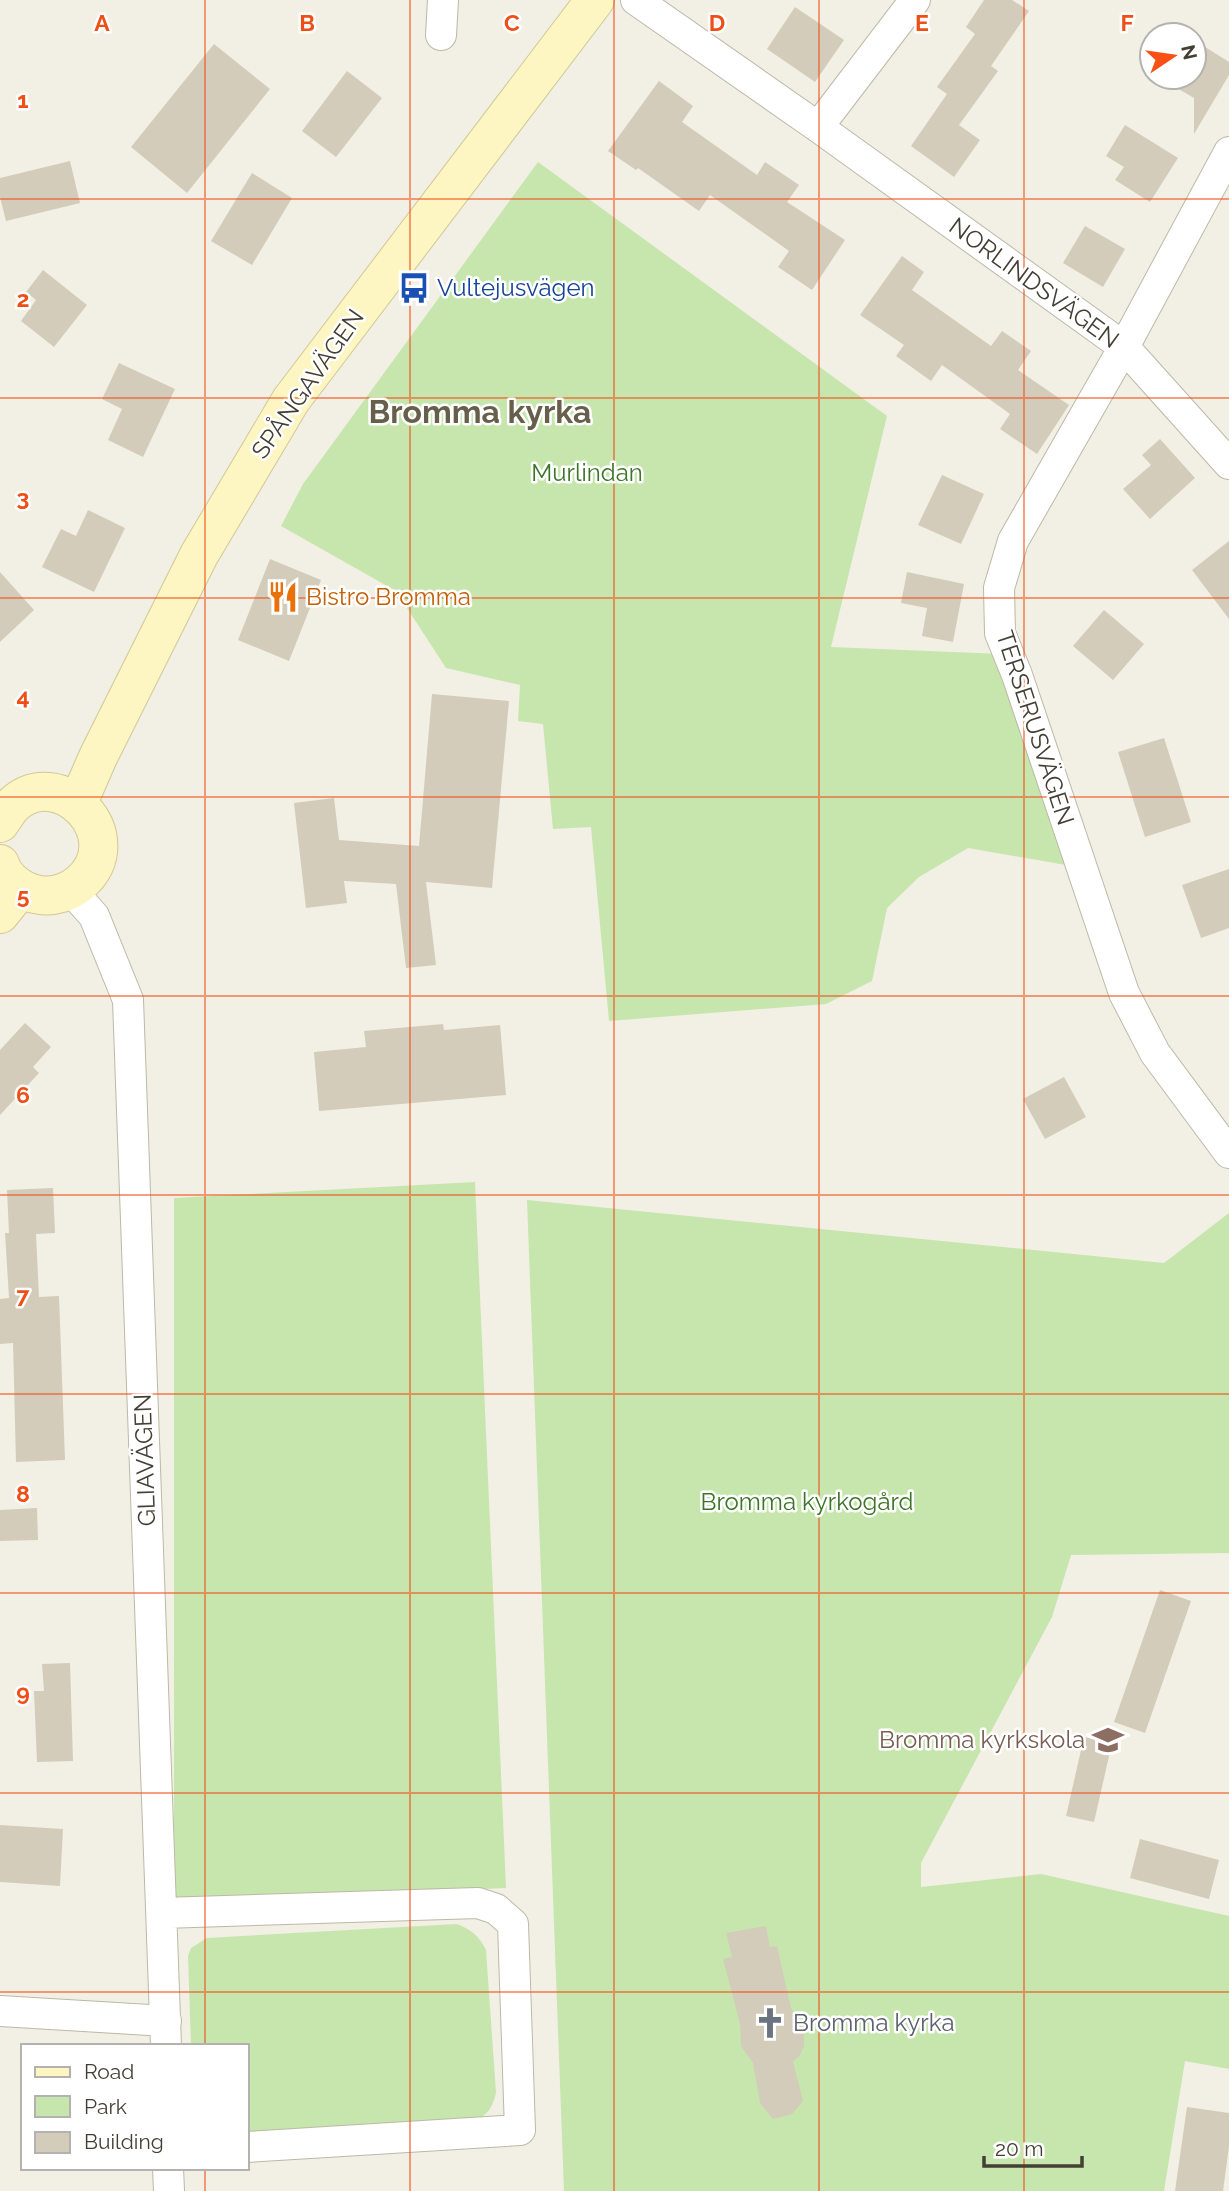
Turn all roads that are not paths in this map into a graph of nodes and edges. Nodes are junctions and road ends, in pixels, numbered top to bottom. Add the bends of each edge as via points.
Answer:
1 (443, 0) edge
2 (595, 0) edge
3 (636, 0) edge
4 (915, 0) edge
5 (441, 35) dead end
6 (818, 127) junction
7 (1229, 152) edge
8 (1124, 347) junction
9 (1229, 464) edge
10 (78, 803) junction
11 (4, 805) edge
12 (7, 889) edge
13 (71, 890) junction
14 (1229, 1153) edge
15 (163, 1913) junction
16 (0, 2011) edge
17 (166, 2033) edge
18 (248, 2147) edge
19 (168, 2170) edge
20 (169, 2191) edge

1 - 5 street
2 - 10 street, SPÅNGAVÄGEN via 291,400 199,555
3 - 6 street, NORLINDSVÄGEN
4 - 6 street
6 - 8 street, NORLINDSVÄGEN
7 - 8 street, TERSERUSVÄGEN
8 - 9 street, NORLINDSVÄGEN
8 - 14 street, TERSERUSVÄGEN via 1013,541 999,588 1000,633 1124,993 1155,1053
10 - 11 street via 45,793
10 - 13 street via 97,835 97,856 87,876
12 - 13 street via 46,896
13 - 15 street, GLIAVÄGEN via 94,916 128,1000
15 - 17 street, GLIAVÄGEN
15 - 18 street via 478,1903 496,1909 513,1924 520,2130
16 - 17 street
19 - 20 street

